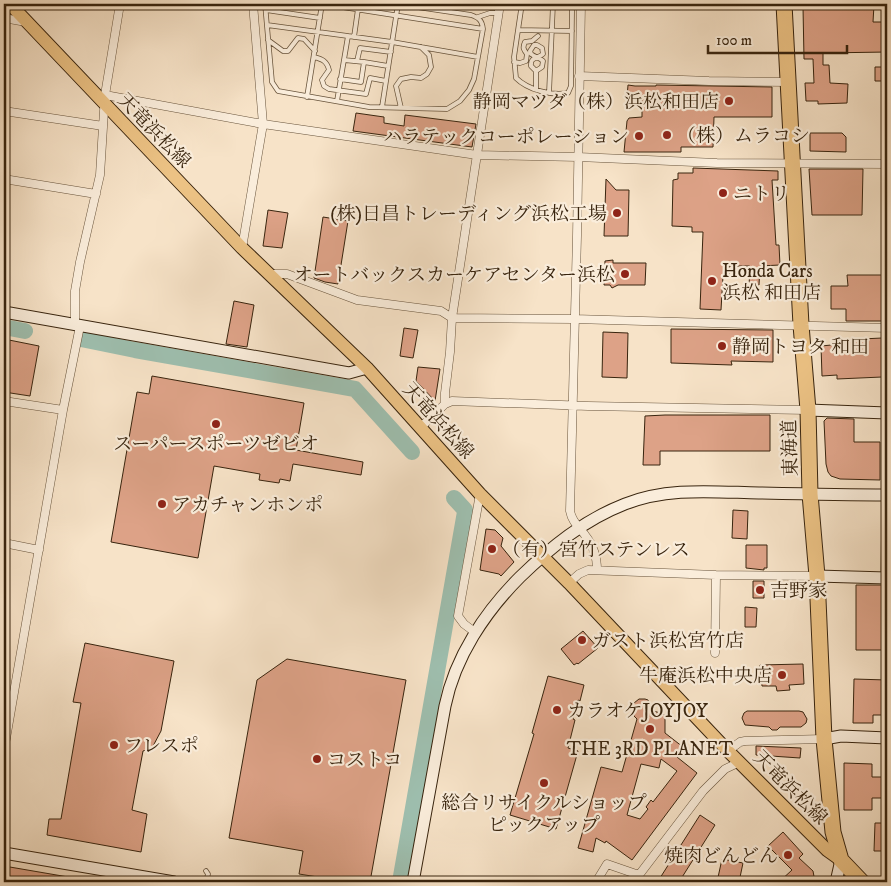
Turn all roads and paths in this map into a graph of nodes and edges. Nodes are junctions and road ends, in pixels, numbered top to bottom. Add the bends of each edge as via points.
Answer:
1 (10, 4) edge
2 (120, 4) edge
3 (253, 4) edge
4 (265, 4) edge
5 (274, 4) edge
6 (296, 4) edge
7 (312, 4) edge
8 (323, 4) edge
9 (398, 4) edge
10 (527, 4) edge
11 (553, 4) edge
12 (566, 4) edge
13 (580, 4) edge
14 (784, 4) edge
15 (498, 6) edge
16 (358, 9) junction
17 (266, 10) junction
18 (273, 11) junction
19 (396, 15) junction
20 (478, 17) junction
21 (4, 18) edge
22 (320, 18) junction
23 (26, 22) junction
24 (267, 25) junction
25 (483, 29) junction
26 (518, 30) junction
27 (538, 30) junction
28 (552, 30) junction
29 (572, 31) junction
30 (318, 32) junction
31 (348, 36) junction
32 (538, 36) junction
33 (354, 37) junction
34 (268, 40) junction
35 (392, 42) junction
36 (537, 45) junction
37 (421, 47) junction
38 (315, 51) junction
39 (390, 52) junction
40 (314, 57) junction
41 (478, 57) junction
42 (537, 57) junction
43 (344, 60) junction
44 (357, 61) junction
45 (364, 62) junction
46 (514, 62) junction
47 (388, 66) junction
48 (536, 71) junction
49 (579, 76) junction
50 (340, 79) junction
51 (386, 81) junction
52 (789, 82) junction
53 (536, 89) junction
54 (339, 90) junction
55 (550, 94) junction
56 (307, 97) junction
57 (105, 100) junction
58 (337, 102) junction
59 (382, 107) junction
60 (401, 108) junction
61 (4, 111) edge
62 (263, 124) junction
63 (103, 126) junction
64 (477, 155) junction
65 (578, 157) junction
66 (794, 164) junction
67 (887, 164) edge
68 (4, 179) edge
69 (96, 194) junction
70 (242, 248) junction
71 (269, 274) junction
72 (4, 312) edge
73 (452, 318) junction
74 (574, 319) junction
75 (77, 325) junction
76 (801, 325) junction
77 (887, 328) edge
78 (367, 368) junction
79 (4, 400) edge
80 (445, 404) junction
81 (574, 405) junction
82 (64, 410) junction
83 (808, 410) junction
84 (887, 413) edge
85 (422, 427) junction
86 (887, 428) edge
87 (480, 494) junction
88 (810, 494) junction
89 (886, 495) edge
90 (578, 528) junction
91 (4, 544) edge
92 (39, 550) junction
93 (542, 556) junction
94 (597, 570) junction
95 (716, 575) junction
96 (817, 576) junction
97 (886, 578) edge
98 (569, 583) junction
99 (476, 633) junction
100 (715, 653) dead end
101 (887, 738) edge
102 (824, 739) junction
103 (4, 750) edge
104 (728, 751) junction
105 (740, 762) junction
106 (4, 853) edge
107 (841, 860) junction
108 (206, 871) dead end
109 (174, 882) edge
110 (206, 882) edge
111 (413, 882) edge
112 (596, 882) edge
113 (836, 882) edge
114 (844, 882) edge
115 (862, 882) edge

1 - 23 main road, 天竜浜松線
2 - 57 street
3 - 62 street
4 - 17 lane
5 - 18 lane
6 - 7 lane via 305,7
8 - 16 lane
8 - 22 lane
9 - 19 lane
9 - 20 lane
10 - 26 lane via 521,10
11 - 28 lane
12 - 29 lane via 571,6
13 - 49 street
14 - 52 highway, 東海道
15 - 20 lane
15 - 64 street
16 - 19 lane
16 - 33 lane
17 - 18 lane
17 - 24 lane
18 - 22 lane
19 - 25 lane
19 - 35 lane
20 - 25 lane
21 - 23 street
22 - 30 lane
23 - 57 main road, 天竜浜松線
24 - 30 lane
24 - 34 lane
25 - 41 lane
26 - 27 lane
26 - 46 lane
27 - 28 lane
27 - 32 lane
28 - 29 lane
28 - 55 lane
29 - 55 lane via 570,90 563,94
30 - 31 lane
30 - 38 lane
31 - 33 lane
31 - 43 lane
32 - 36 lane
32 - 46 lane via 523,46 528,54 526,61
33 - 35 lane
34 - 38 lane via 283,51 288,50 298,38 304,39
34 - 56 lane via 274,86 282,93
35 - 37 lane
35 - 39 lane
36 - 42 lane via 543,54
36 - 42 lane via 530,50
37 - 41 lane
37 - 60 lane via 429,55 431,67 421,78 401,79 396,86
38 - 40 lane
39 - 44 lane via 360,48
39 - 47 lane
40 - 54 lane via 328,64 329,70 322,80 324,86
40 - 56 lane
41 - 60 lane via 470,90 460,101 447,109
42 - 48 lane via 530,62
42 - 48 lane via 543,64
43 - 44 lane
43 - 50 lane
44 - 45 lane
45 - 47 lane
45 - 50 lane via 361,82
46 - 53 lane via 516,78
47 - 51 lane
48 - 53 lane
49 - 52 street
49 - 65 street
50 - 54 lane
51 - 54 lane via 370,78 366,94
51 - 59 lane
52 - 66 highway, 東海道
53 - 55 lane
54 - 58 lane
56 - 58 lane
57 - 62 street
57 - 63 street
57 - 70 main road, 天竜浜松線
58 - 59 lane
59 - 60 lane
61 - 63 street
62 - 64 street
62 - 70 street
63 - 69 street
64 - 65 street
64 - 73 street
65 - 66 street
65 - 74 street
66 - 67 street
66 - 76 highway, 東海道
68 - 69 street
69 - 75 street via 75,292
70 - 71 main road, 天竜浜松線
71 - 73 street via 287,274 357,300 441,311
71 - 78 main road, 天竜浜松線
72 - 75 street
73 - 74 street
73 - 80 street
74 - 76 street
74 - 81 street
75 - 78 street via 350,373
75 - 82 street
76 - 77 street
76 - 83 highway, 東海道
78 - 85 main road, 天竜浜松線
79 - 82 street
80 - 81 street via 452,401
80 - 85 street
81 - 83 street
81 - 90 street via 570,511
82 - 92 street
83 - 84 street
83 - 88 highway, 東海道
85 - 87 main road, 天竜浜松線
86 - 89 street
87 - 93 main road, 天竜浜松線
87 - 99 street via 458,616
88 - 89 street
88 - 90 street via 670,492 627,503
88 - 96 highway, 東海道
89 - 97 street
90 - 93 street
90 - 94 street via 597,555
91 - 92 street
92 - 103 street
93 - 98 main road, 天竜浜松線
93 - 99 street via 498,602
94 - 95 street
94 - 98 street via 580,573
95 - 96 street
95 - 100 street
96 - 97 street
96 - 102 highway, 東海道
98 - 104 main road, 天竜浜松線
99 - 111 street via 456,669 448,693
101 - 102 street via 840,736
102 - 104 street via 745,741
102 - 107 highway, 東海道 via 831,819
104 - 105 main road, 天竜浜松線
105 - 107 main road, 天竜浜松線 via 827,850
105 - 112 street via 725,769 703,791 639,875 607,864
106 - 109 street
107 - 113 street
107 - 114 street
107 - 115 highway, 東海道
108 - 110 lane

